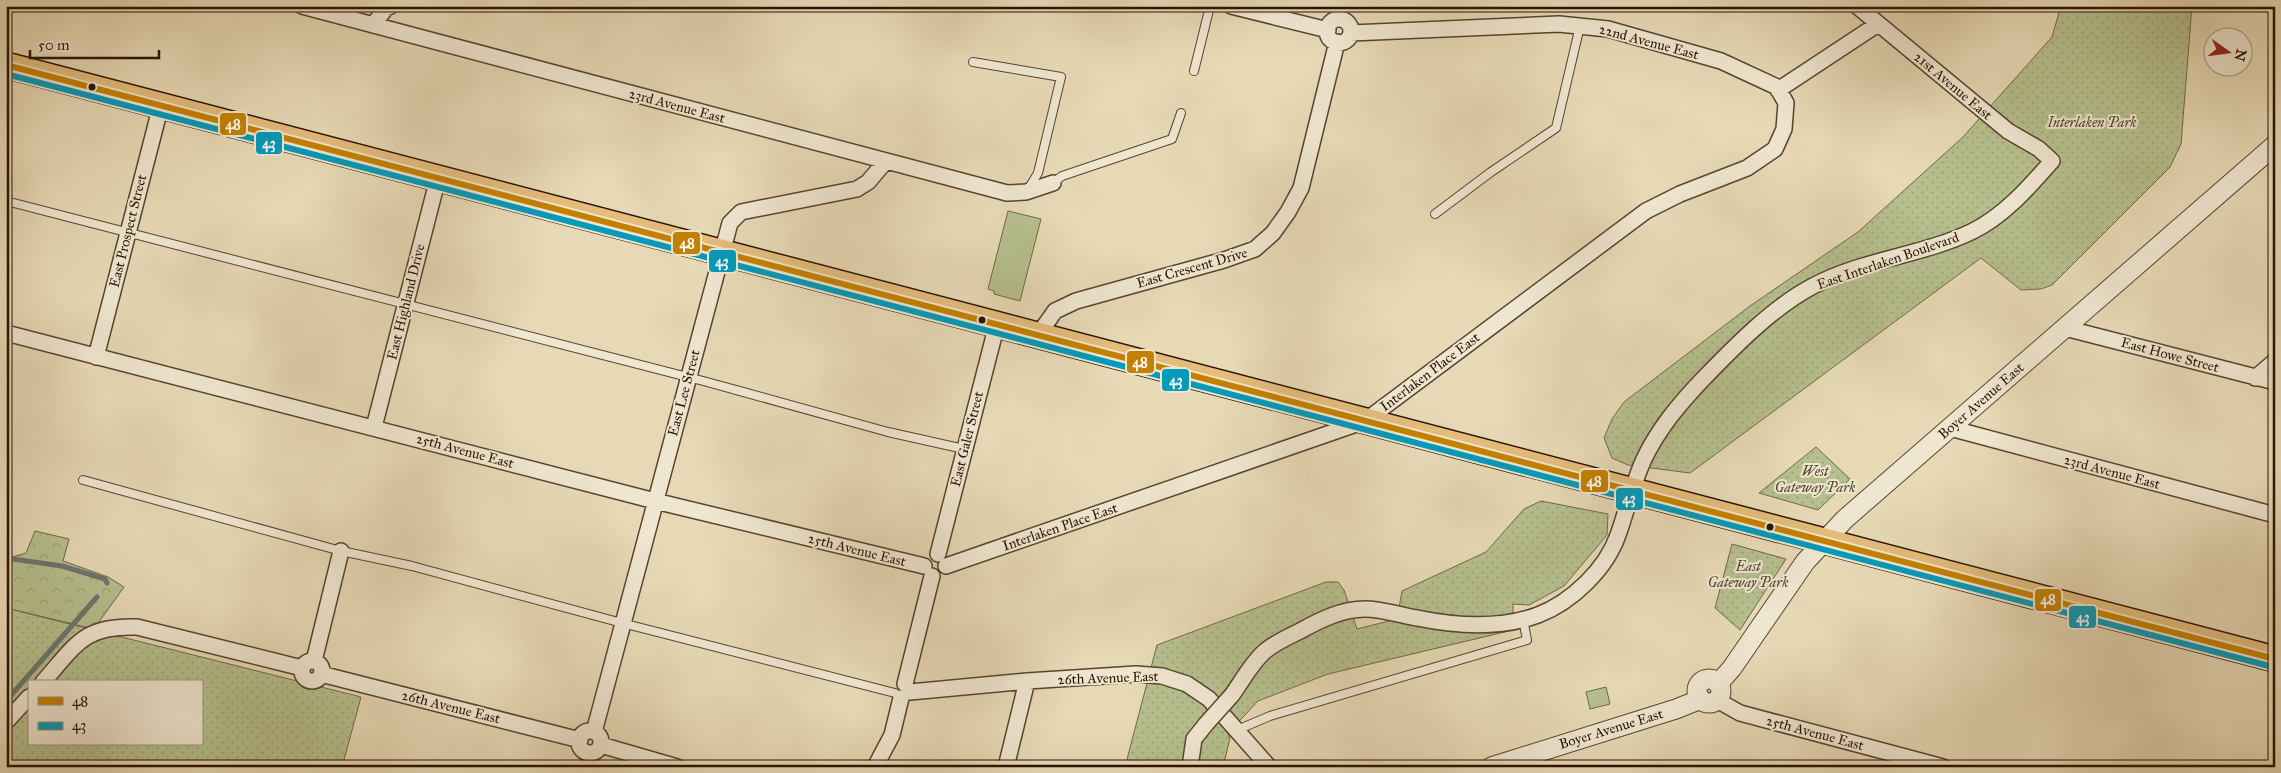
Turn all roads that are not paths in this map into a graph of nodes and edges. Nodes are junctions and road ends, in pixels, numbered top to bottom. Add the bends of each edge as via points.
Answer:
1 (302, 6) edge
2 (392, 6) edge
3 (1210, 6) edge
4 (1231, 6) edge
5 (1857, 6) edge
6 (1347, 20) edge
7 (1878, 24) junction
8 (373, 25) junction
9 (1580, 26) junction
10 (1328, 30) junction
11 (1337, 42) junction
12 (973, 62) dead end
13 (6, 65) edge
14 (1194, 71) dead end
15 (1778, 90) junction
16 (161, 105) junction
17 (1181, 113) dead end
18 (2275, 145) edge
19 (886, 161) junction
20 (2052, 161) joint
21 (438, 178) junction
22 (1053, 183) joint
23 (1026, 192) junction
24 (6, 201) edge
25 (1435, 214) dead end
26 (128, 234) junction
27 (721, 252) junction
28 (406, 304) junction
29 (997, 324) junction
30 (2065, 328) junction
31 (6, 333) edge
32 (1038, 335) junction
33 (96, 357) junction
34 (2275, 361) edge
35 (688, 377) junction
36 (2255, 378) junction
37 (2275, 382) edge
38 (1365, 421) junction
39 (374, 427) junction
40 (1950, 428) junction
41 (964, 449) junction
42 (83, 480) dead end
43 (1634, 491) junction
44 (655, 500) junction
45 (2275, 516) edge
46 (1822, 541) junction
47 (341, 552) junction
48 (942, 560) junction
49 (928, 571) junction
50 (1523, 619) junction
51 (622, 623) junction
52 (2275, 659) edge
53 (312, 668) junction
54 (44, 680) edge
55 (1027, 681) junction
56 (903, 692) junction
57 (1712, 694) junction
58 (28, 698) edge
59 (6, 722) edge
60 (1237, 730) junction
61 (597, 739) junction
62 (677, 767) edge
63 (875, 767) edge
64 (1006, 767) edge
65 (1190, 767) edge
66 (1269, 767) edge
67 (1491, 767) edge
68 (1944, 767) edge

1 - 8 street, 23rd Avenue East
2 - 8 street via 386,8
3 - 14 lane
4 - 10 street
5 - 7 street, 21st Avenue East
6 - 9 street, 22nd Avenue East
6 - 10 street via 1334,20
6 - 11 street via 1346,40
7 - 15 street
7 - 20 street, 21st Avenue East via 2008,131
8 - 19 street, 23rd Avenue East
9 - 15 street, 22nd Avenue East via 1608,29 1721,61 1761,78
9 - 25 lane via 1556,128
10 - 11 street via 1331,39
11 - 32 street, East Crescent Drive via 1301,188 1273,233 1255,249 1224,260 1076,301 1055,312
12 - 23 lane via 1061,78 1038,173
13 - 16 main road
15 - 38 street, Interlaken Place East via 1786,103 1784,129 1775,149 1747,168 1646,211
16 - 21 main road
16 - 26 street, East Prospect Street
17 - 22 lane via 1172,139 1062,176
18 - 30 street, Boyer Avenue East
19 - 23 street, 23rd Avenue East via 1007,193
19 - 27 street, East Lee Street via 868,182 857,189 741,212 730,223
20 - 43 street, East Interlaken Boulevard via 1999,213 1972,231 1820,282 1795,297 1722,360 1673,412 1643,462
21 - 27 main road
21 - 28 street, East Highland Drive
22 - 23 street, 23rd Avenue East
24 - 26 lane
26 - 28 lane
26 - 33 street, East Prospect Street
27 - 29 main road
27 - 35 street, East Lee Street
28 - 35 lane
28 - 39 street, East Highland Drive
29 - 32 main road
29 - 41 street, East Galer Street
30 - 36 street, East Howe Street
30 - 40 street, Boyer Avenue East
31 - 33 street, 25th Avenue East
32 - 38 main road
33 - 39 street, 25th Avenue East
34 - 36 street
35 - 41 lane via 888,432
35 - 44 street, East Lee Street
36 - 37 street, East Howe Street
38 - 43 main road
38 - 48 street, Interlaken Place East
39 - 44 street, 25th Avenue East
40 - 45 street, 23rd Avenue East
40 - 46 street, Boyer Avenue East
41 - 48 street, East Galer Street
42 - 47 lane
43 - 46 main road
43 - 50 street, East Interlaken Boulevard via 1617,538 1596,572 1559,605
44 - 49 street, 25th Avenue East
44 - 51 street, East Lee Street
46 - 52 main road
46 - 57 street, Boyer Avenue East
47 - 51 lane via 412,566
47 - 53 street
48 - 49 street via 932,554 926,557
49 - 56 street
50 - 60 lane via 1527,640 1270,716
50 - 65 street, East Interlaken Boulevard, bridge via 1498,624 1454,624 1378,609 1341,612 1315,623 1269,648 1254,664 1194,739
51 - 56 lane
51 - 61 street, East Lee Street
53 - 54 street, 26th Avenue East via 137,627 102,628 81,639
53 - 61 street, 26th Avenue East via 580,740 584,734
55 - 56 street, 26th Avenue East
55 - 60 street, 26th Avenue East via 1136,674 1162,676 1199,691
55 - 64 street
56 - 63 street via 892,735
57 - 67 street, Boyer Avenue East via 1676,709
57 - 68 street, 25th Avenue East via 1740,713
58 - 59 street
60 - 66 street, 26th Avenue East
61 - 62 street

